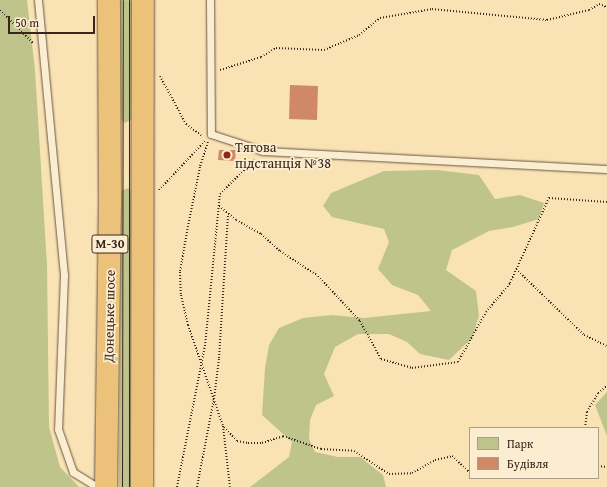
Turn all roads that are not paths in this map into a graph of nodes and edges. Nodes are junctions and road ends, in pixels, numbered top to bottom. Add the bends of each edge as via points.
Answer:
1 (38, 0) edge
2 (109, 0) edge
3 (143, 0) edge
4 (210, 0) edge
5 (607, 169) edge
6 (97, 487) edge
7 (106, 487) edge
8 (142, 487) edge

1 - 6 lane via 64,275 58,429 73,472
2 - 7 highway, Донецьке шосе / М-30 via 110,202
3 - 8 highway, М-30
4 - 5 lane via 212,134 263,151

